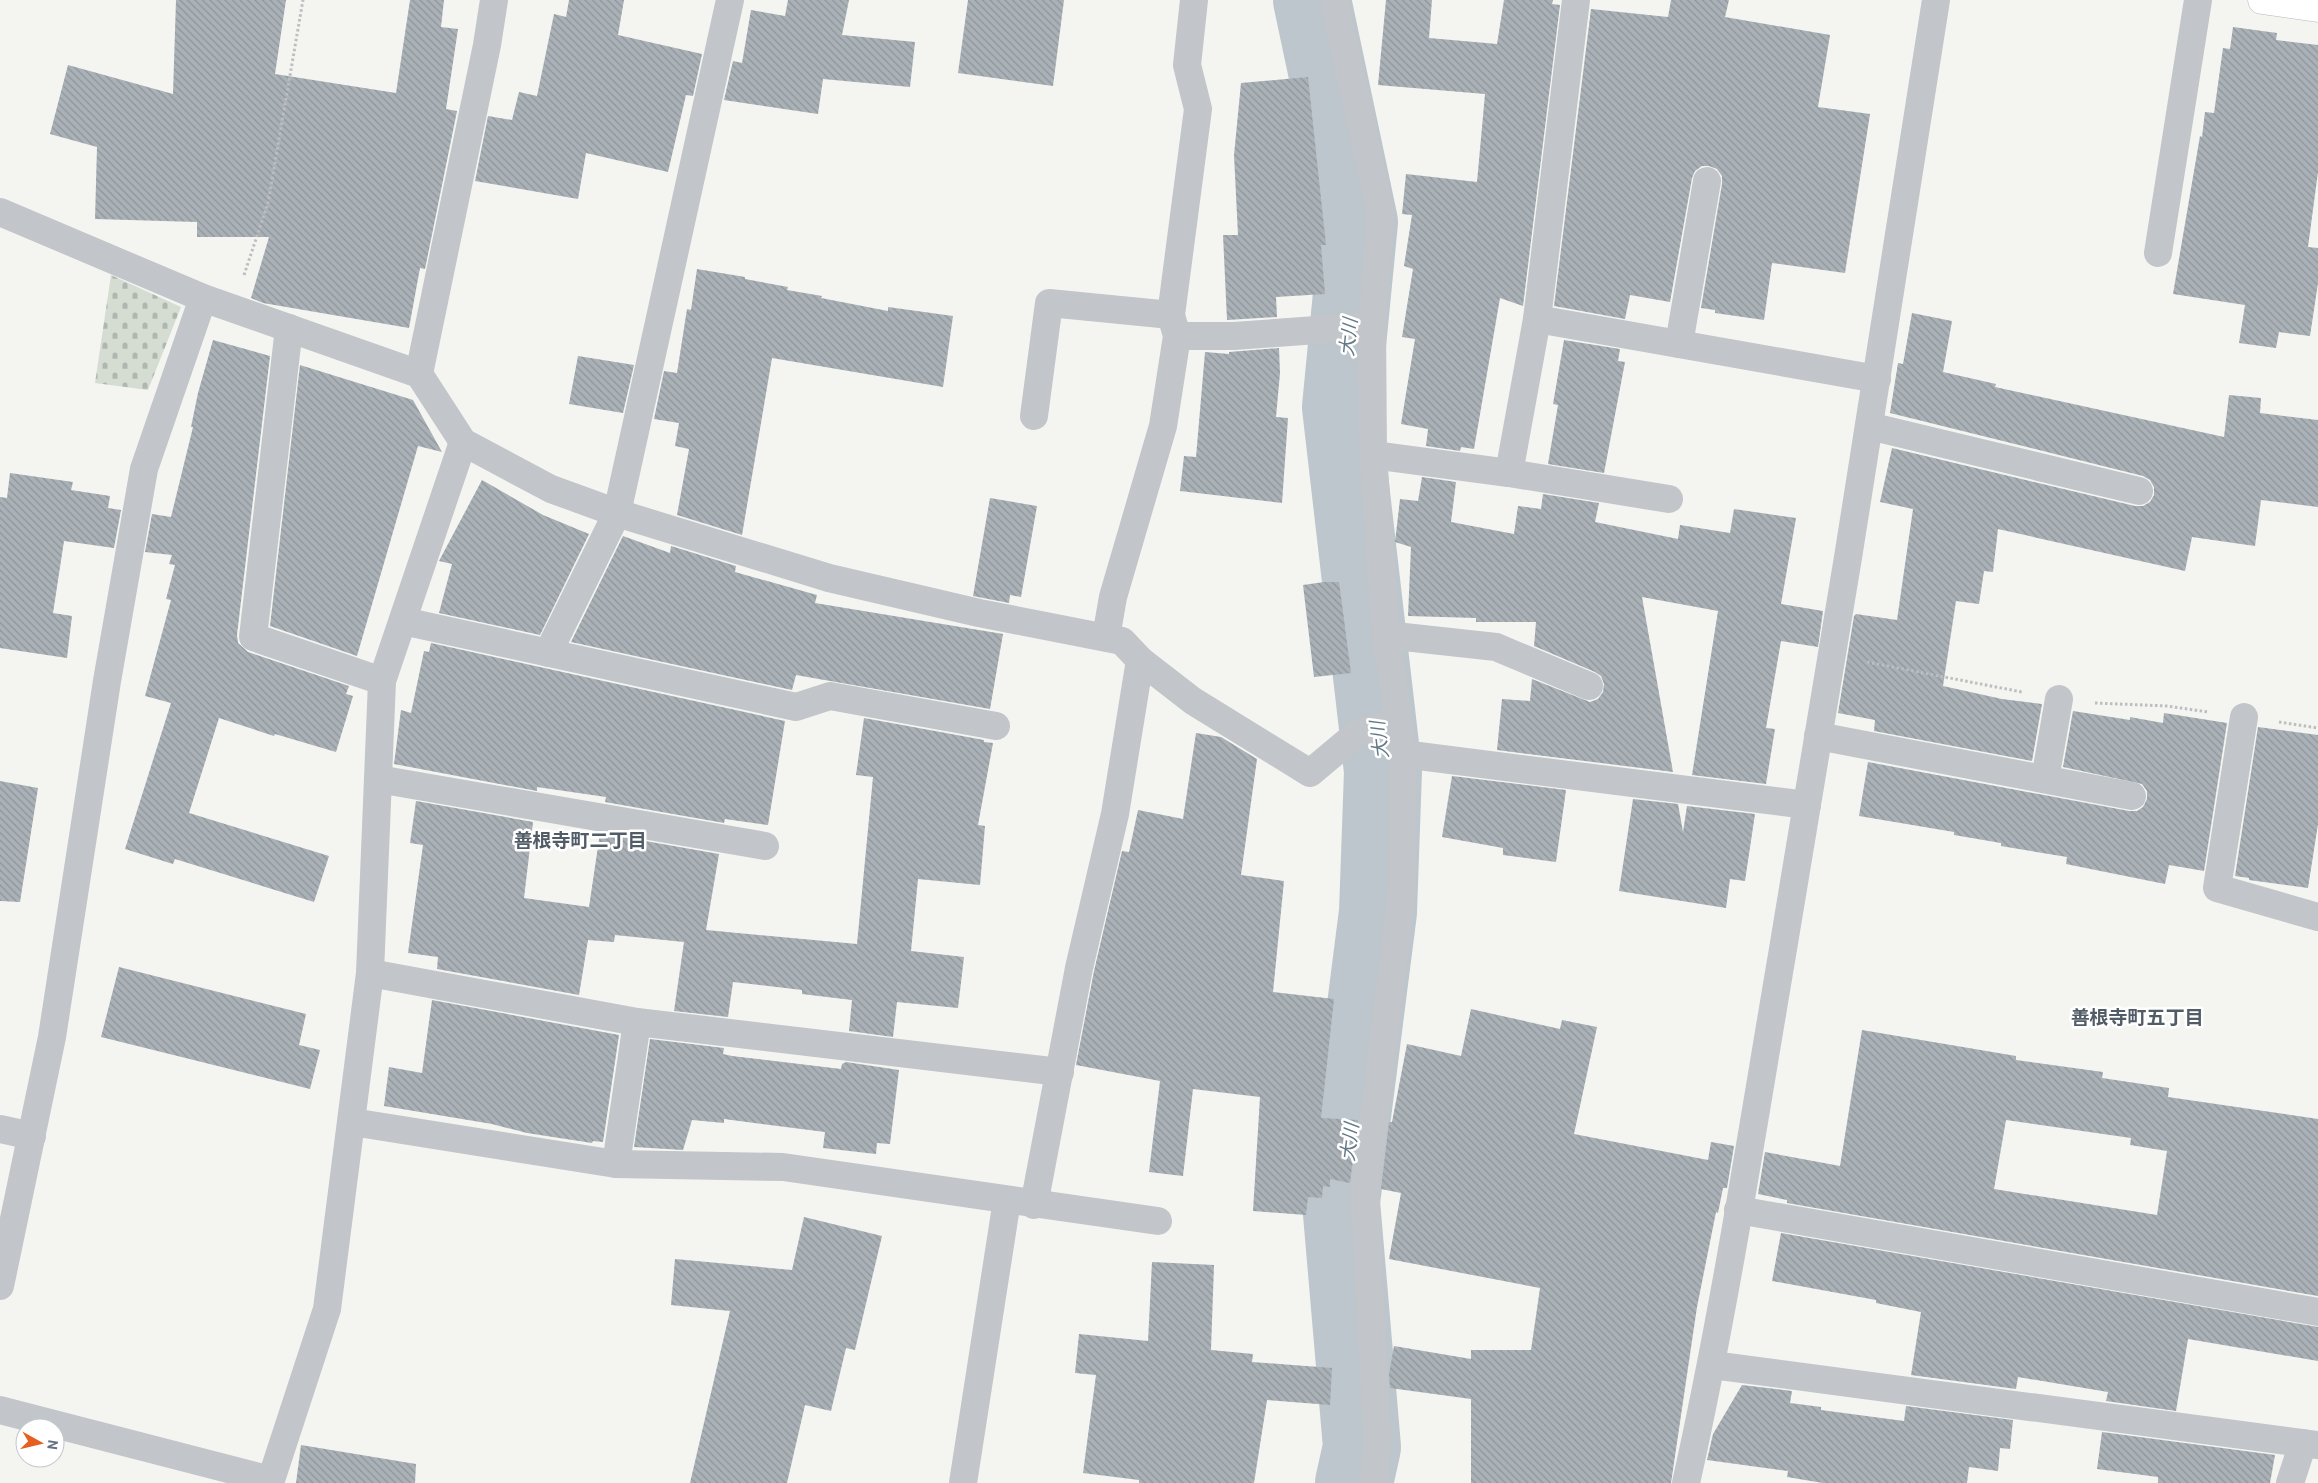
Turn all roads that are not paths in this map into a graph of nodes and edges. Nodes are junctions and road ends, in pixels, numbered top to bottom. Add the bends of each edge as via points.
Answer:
1 (494, 0) edge
2 (730, 0) edge
3 (1194, 0) edge
4 (1334, 0) edge
5 (1576, 0) edge
6 (1936, 0) edge
7 (2198, 0) edge
8 (2262, 0) edge
9 (2318, 8) edge
10 (1707, 181) dead end
11 (0, 212) edge
12 (2158, 253) dead end
13 (214, 302) junction
14 (1537, 320) junction
15 (1174, 325) junction
16 (1372, 326) junction
17 (289, 328) junction
18 (1679, 344) junction
19 (419, 374) junction
20 (1877, 379) junction
21 (1034, 416) dead end
22 (1869, 426) junction
23 (463, 442) junction
24 (1373, 456) junction
25 (1508, 473) junction
26 (2139, 491) dead end
27 (1669, 499) dead end
28 (617, 513) junction
29 (403, 621) junction
30 (1386, 635) junction
31 (1106, 637) junction
32 (548, 653) junction
33 (1140, 660) junction
34 (382, 681) junction
35 (1589, 686) dead end
36 (2059, 700) dead end
37 (2244, 717) dead end
38 (1397, 723) junction
39 (996, 726) dead end
40 (1818, 736) junction
41 (1403, 754) junction
42 (378, 779) junction
43 (2045, 779) junction
44 (2132, 796) dead end
45 (1807, 805) junction
46 (765, 846) dead end
47 (2318, 917) edge
48 (370, 973) junction
49 (637, 1022) junction
50 (1060, 1072) junction
51 (352, 1122) junction
52 (0, 1130) edge
53 (32, 1136) junction
54 (616, 1164) junction
55 (1007, 1200) junction
56 (1034, 1204) junction
57 (1738, 1210) junction
58 (1158, 1221) dead end
59 (0, 1286) edge
60 (2318, 1312) edge
61 (1712, 1365) junction
62 (0, 1410) edge
63 (2311, 1444) edge
64 (963, 1483) edge
65 (1374, 1483) edge
66 (1686, 1483) edge
67 (2290, 1483) edge

1 - 19 street
2 - 28 street
3 - 15 street via 1187,65 1198,109
4 - 16 street via 1381,214
5 - 14 street
6 - 20 street
7 - 12 street
8 - 9 highway
10 - 18 street
11 - 13 street
13 - 17 street
13 - 53 street via 144,468 105,691 52,1037
14 - 18 street
14 - 25 street
15 - 16 street via 1234,336
15 - 21 street via 1049,303
15 - 31 street via 1163,426 1113,597
16 - 24 street
17 - 19 street
17 - 34 street via 253,638
18 - 20 street
19 - 23 street
20 - 22 street
22 - 26 street
22 - 40 street
23 - 28 street via 551,489
23 - 29 street
24 - 25 street
24 - 30 street
25 - 27 street
28 - 31 street via 829,578 979,613
28 - 32 street
29 - 32 street
29 - 34 street
30 - 35 street via 1496,647
30 - 38 street
31 - 33 street via 1122,640
32 - 39 street via 796,707 830,696
33 - 38 street via 1193,700 1310,773 1359,732
33 - 50 street via 1115,814 1079,968
34 - 42 street
36 - 43 street
37 - 47 street via 2217,888
38 - 41 street
40 - 43 street
40 - 45 street
41 - 45 street
41 - 65 street via 1402,891 1365,1190 1377,1442
42 - 46 street
42 - 48 street
43 - 44 street
45 - 57 street
48 - 49 street
48 - 51 street
49 - 50 street
49 - 54 street
50 - 56 street
51 - 54 street
51 - 62 street via 327,1309 271,1480
52 - 53 street
53 - 59 street
54 - 55 street via 783,1167
55 - 56 street
55 - 64 street
56 - 58 street
57 - 60 street
57 - 61 street
61 - 63 street
61 - 66 street
63 - 67 street

